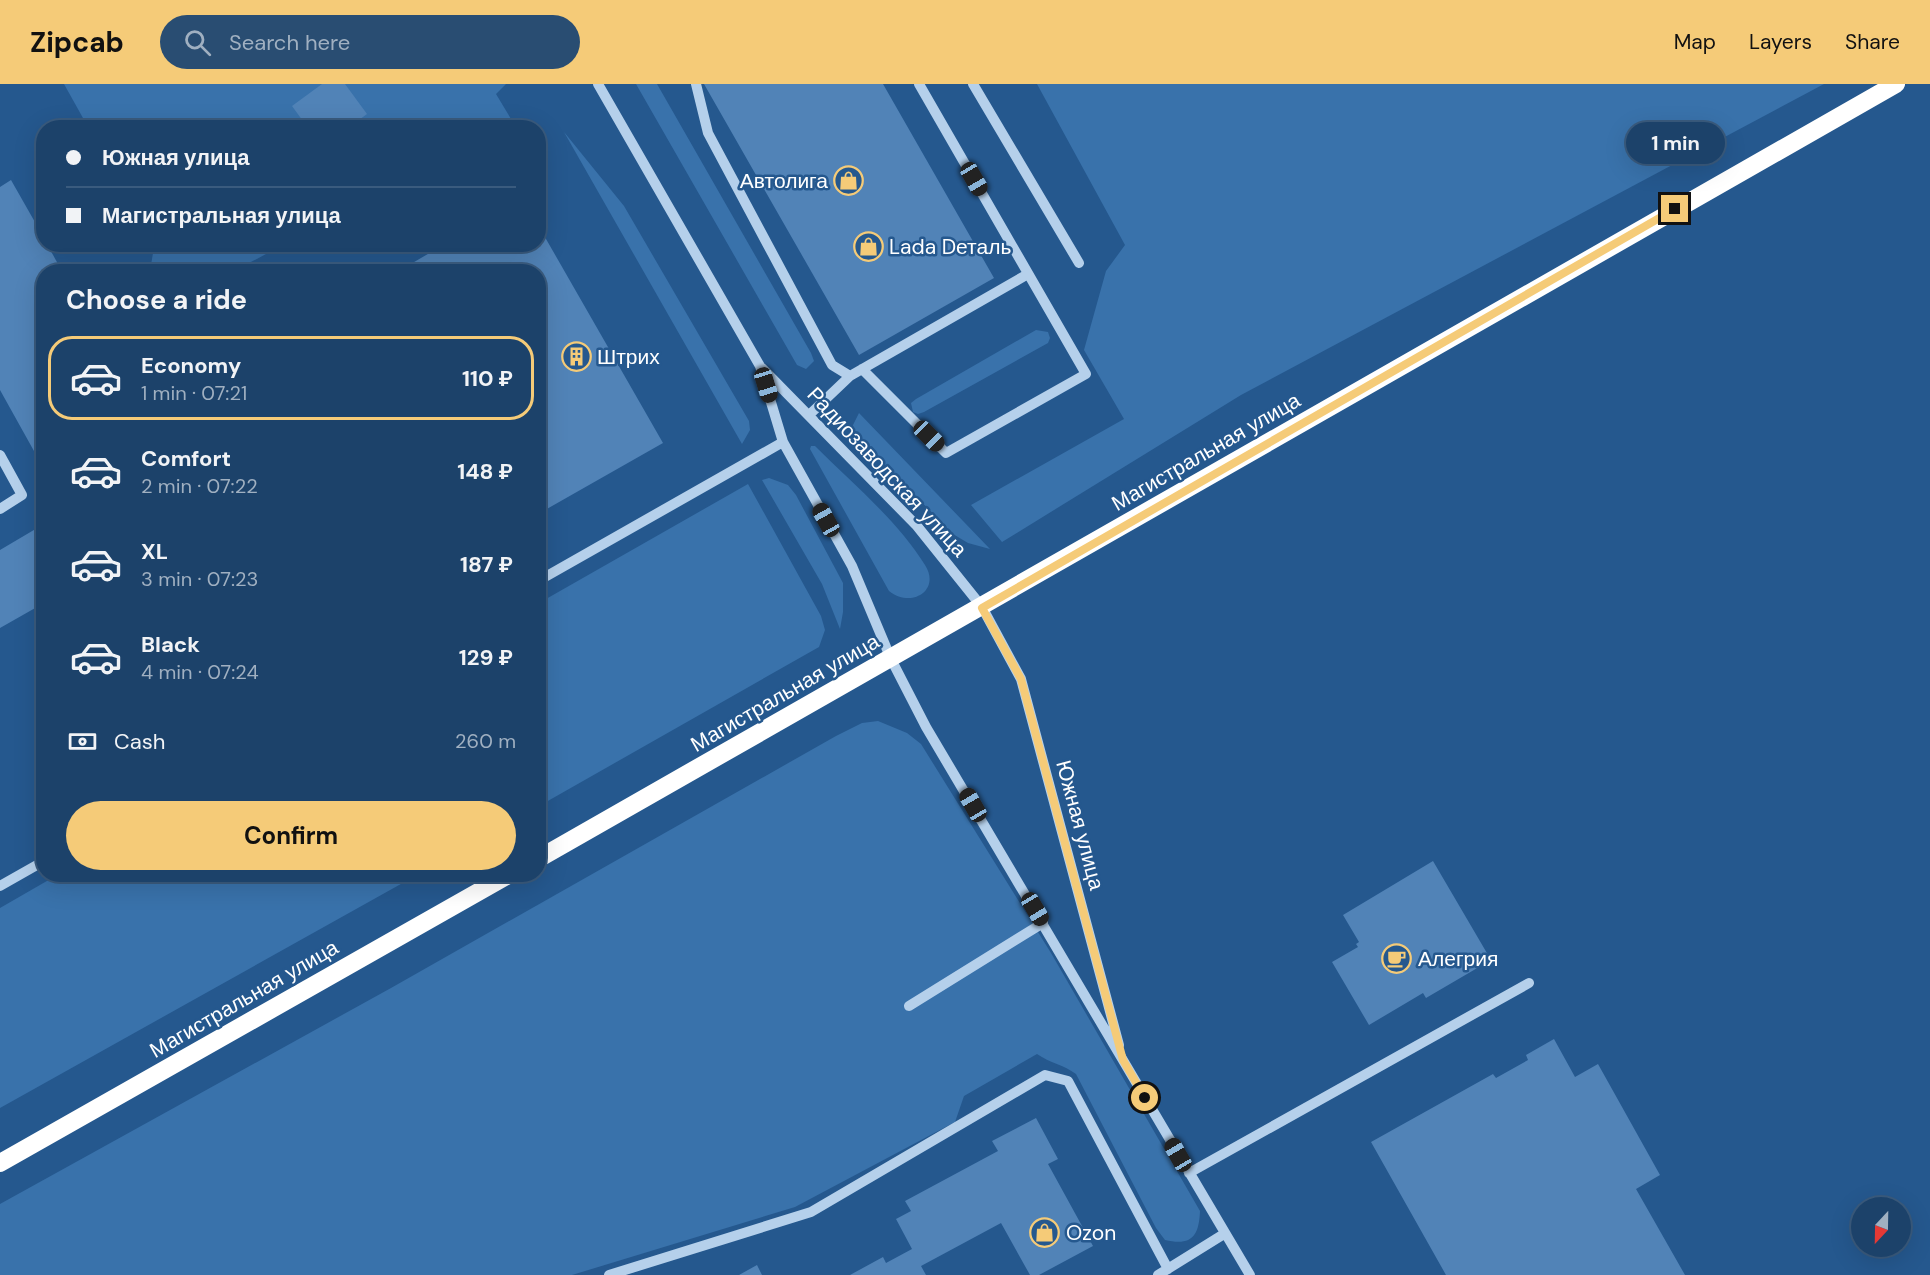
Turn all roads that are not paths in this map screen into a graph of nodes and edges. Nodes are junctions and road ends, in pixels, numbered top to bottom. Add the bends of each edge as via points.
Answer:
1 (598, 84) edge
2 (696, 84) edge
3 (919, 84) edge
4 (974, 84) edge
5 (1896, 84) edge
6 (1079, 263) dead end
7 (1028, 274) junction
8 (760, 366) junction
9 (862, 369) junction
10 (850, 376) junction
11 (809, 416) junction
12 (783, 442) junction
13 (0, 455) edge
14 (0, 508) edge
15 (546, 576) edge
16 (982, 608) junction
17 (891, 659) junction
18 (546, 854) edge
19 (36, 866) edge
20 (496, 882) edge
21 (0, 886) edge
22 (1043, 923) junction
23 (1529, 983) dead end
24 (909, 1006) dead end
25 (1123, 1060) junction
26 (0, 1163) edge
27 (1189, 1173) junction
28 (1224, 1234) junction
29 (1168, 1269) junction
30 (609, 1275) edge
31 (1158, 1275) edge
32 (1250, 1275) edge

1 - 8 street, Радиозаводская улица
2 - 10 street via 708,133 832,365
3 - 7 street
4 - 6 street
5 - 16 highway, Магистральная улица
7 - 9 street
7 - 9 street via 1086,374 946,453
8 - 11 street, Радиозаводская улица
8 - 12 street, Радиозаводская улица
9 - 10 street
10 - 11 street
11 - 16 street, Радиозаводская улица via 917,526
12 - 15 street
12 - 17 street, Радиозаводская улица via 852,566
13 - 14 street via 22,495
16 - 17 highway, Магистральная улица
16 - 25 street, Южная улица via 1021,679
17 - 18 highway, Магистральная улица
17 - 22 street, Южная улица via 926,727
19 - 21 street
20 - 26 highway, Магистральная улица
22 - 24 street
22 - 25 street, Южная улица
23 - 27 street
25 - 27 street, Южная улица
27 - 28 street, Южная улица
28 - 29 street
28 - 32 street, Южная улица
29 - 30 street via 1068,1081 1046,1075 811,1212
29 - 31 street

